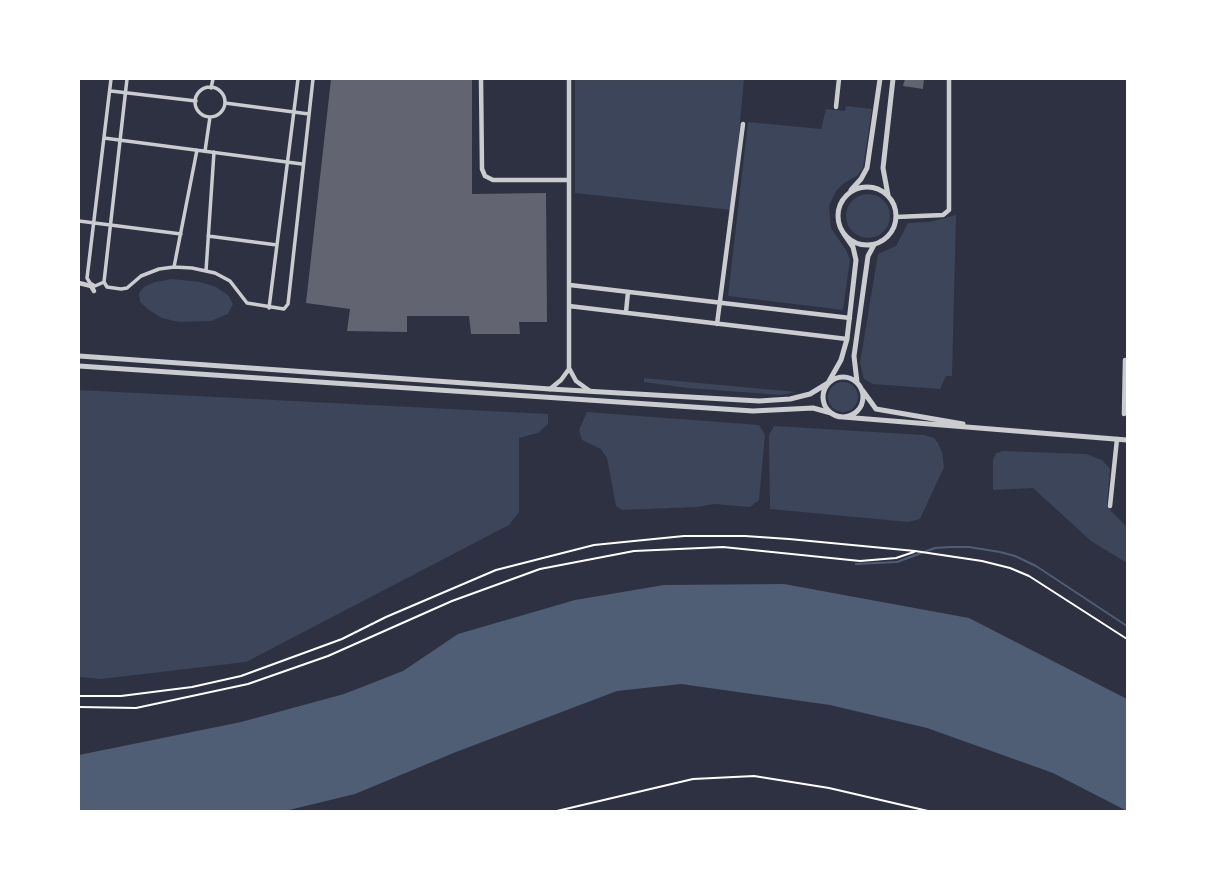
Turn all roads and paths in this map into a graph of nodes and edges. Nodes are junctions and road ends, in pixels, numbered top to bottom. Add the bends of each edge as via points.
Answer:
1 (111, 79) edge
2 (127, 79) edge
3 (213, 79) edge
4 (298, 79) edge
5 (313, 79) edge
6 (481, 79) edge
7 (569, 79) edge
8 (839, 79) edge
9 (880, 79) edge
10 (893, 79) edge
11 (949, 79) edge
12 (211, 88) junction
13 (110, 91) junction
14 (125, 93) junction
15 (196, 101) junction
16 (225, 103) junction
17 (836, 107) dead end
18 (294, 112) junction
19 (309, 114) junction
20 (210, 117) junction
21 (743, 124) dead end
22 (104, 138) junction
23 (121, 140) junction
24 (197, 150) junction
25 (205, 151) junction
26 (214, 152) junction
27 (288, 162) junction
28 (302, 164) junction
29 (569, 180) junction
30 (846, 195) junction
31 (888, 195) junction
32 (896, 217) junction
33 (79, 221) edge
34 (94, 223) junction
35 (111, 225) junction
36 (181, 234) junction
37 (844, 234) junction
38 (208, 236) junction
39 (876, 244) junction
40 (277, 245) junction
41 (174, 267) junction
42 (206, 271) junction
43 (104, 282) junction
44 (79, 283) edge
45 (570, 285) junction
46 (94, 291) dead end
47 (628, 292) junction
48 (720, 304) junction
49 (569, 306) junction
50 (269, 308) junction
51 (626, 313) junction
52 (850, 318) junction
53 (717, 324) junction
54 (847, 339) junction
55 (79, 356) edge
56 (1125, 360) dead end
57 (79, 366) edge
58 (569, 368) junction
59 (857, 382) junction
60 (828, 383) junction
61 (550, 389) junction
62 (591, 391) junction
63 (863, 391) junction
64 (831, 413) junction
65 (1124, 414) dead end
66 (843, 417) junction
67 (983, 428) junction
68 (1117, 439) junction
69 (1127, 440) edge
70 (1110, 506) dead end
71 (915, 551) junction
72 (1127, 639) edge
73 (79, 696) edge
74 (79, 707) edge
75 (557, 811) edge
76 (928, 811) edge

1 - 13 street
2 - 14 street
3 - 12 street
4 - 18 street
5 - 19 street
6 - 29 street via 484,175 493,180
7 - 29 street
8 - 17 street
9 - 30 street via 867,168
10 - 31 street via 883,168
11 - 32 street via 949,210 943,215
12 - 15 street via 200,92
12 - 16 street via 222,94
13 - 14 street
13 - 22 street
14 - 15 street
14 - 23 street
15 - 20 street via 198,111
16 - 18 street
16 - 20 street via 221,113
18 - 19 street
18 - 27 street
19 - 28 street
20 - 25 street
21 - 48 street
22 - 23 street
22 - 34 street
23 - 24 street
23 - 35 street
24 - 25 street
24 - 36 street
25 - 26 street
26 - 27 street
26 - 38 street
27 - 28 street
27 - 40 street
28 - 50 street via 288,303 284,309
29 - 45 street
30 - 31 street via 872,187
30 - 37 street via 838,210
31 - 32 street
32 - 39 street via 890,234
33 - 34 street
34 - 35 street
34 - 43 street via 88,278 95,286
35 - 36 street
35 - 43 street
36 - 41 street
37 - 39 street via 858,244
37 - 52 street via 856,260
38 - 40 street
38 - 42 street
39 - 59 street via 868,256 854,356
40 - 50 street
41 - 42 street
41 - 43 street via 141,276 127,288 107,287
42 - 50 street via 230,281 247,303
44 - 46 street
45 - 47 street
45 - 49 street
47 - 48 street
47 - 51 street
48 - 52 street
48 - 53 street
49 - 51 street
49 - 58 street
51 - 53 street
52 - 54 street
53 - 54 street
54 - 60 street
55 - 61 street
56 - 65 street
57 - 64 street via 753,411 813,408
58 - 61 street
58 - 62 street via 576,381
59 - 60 street via 839,377
59 - 63 street
60 - 62 street via 803,397 765,401
60 - 64 street via 823,402
61 - 62 street
63 - 66 street via 859,409
63 - 67 street via 876,409
64 - 66 street
66 - 67 street
67 - 68 street
68 - 69 street
68 - 70 street
71 - 72 path via 1010,568
71 - 73 path via 745,536 684,536 594,545 496,570 342,639 241,676 133,695
71 - 74 path via 860,561 723,547 634,551 540,569 248,684 136,708
75 - 76 path via 694,779 754,776

